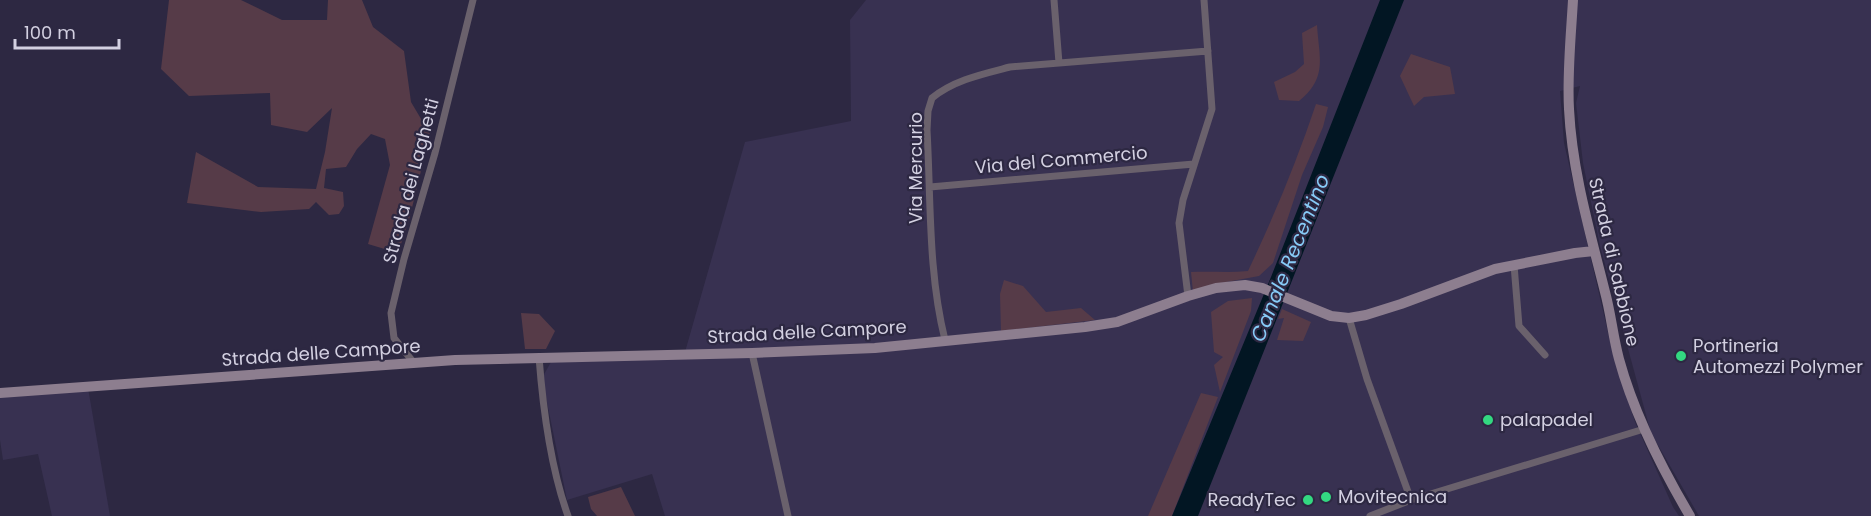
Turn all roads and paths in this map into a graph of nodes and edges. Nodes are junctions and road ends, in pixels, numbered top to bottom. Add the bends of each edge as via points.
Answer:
1 (473, 0) edge
2 (1054, 0) edge
3 (1204, 0) edge
4 (1573, 0) edge
5 (1208, 51) junction
6 (1059, 63) junction
7 (1194, 164) junction
8 (930, 187) junction
9 (1594, 251) junction
10 (1514, 265) junction
11 (1188, 296) junction
12 (1349, 318) junction
13 (945, 340) junction
14 (752, 353) junction
15 (1545, 355) dead end
16 (538, 357) junction
17 (409, 364) junction
18 (0, 393) edge
19 (1644, 429) junction
20 (1411, 500) junction
21 (568, 516) edge
22 (788, 516) edge
23 (1370, 516) edge
24 (1690, 516) edge

1 - 17 street, Strada dei Laghetti via 391,313 394,338
2 - 6 street
3 - 5 street
4 - 9 street, Strada di Sabbione via 1571,140
5 - 6 street, Via Mercurio
5 - 7 street via 1212,109
6 - 8 street, Via Mercurio via 982,74 932,98 927,130
7 - 8 street, Via del Commercio
7 - 11 street via 1179,222
8 - 13 street, Via Mercurio via 932,261
9 - 10 street, Strada delle Campore
9 - 19 street, Strada di Sabbione via 1619,358
10 - 12 street, Strada delle Campore via 1375,313
10 - 15 street via 1519,326
11 - 12 street, Strada delle Campore via 1245,285 1331,316
11 - 13 street, Strada delle Campore via 1117,322
12 - 20 street
13 - 14 street, Strada delle Campore via 875,348
14 - 16 street, Strada delle Campore
14 - 22 street
16 - 17 street, Strada delle Campore
16 - 21 street via 542,405
17 - 18 street, Strada delle Campore
19 - 20 street
19 - 24 street, Strada di Sabbione
20 - 23 street

